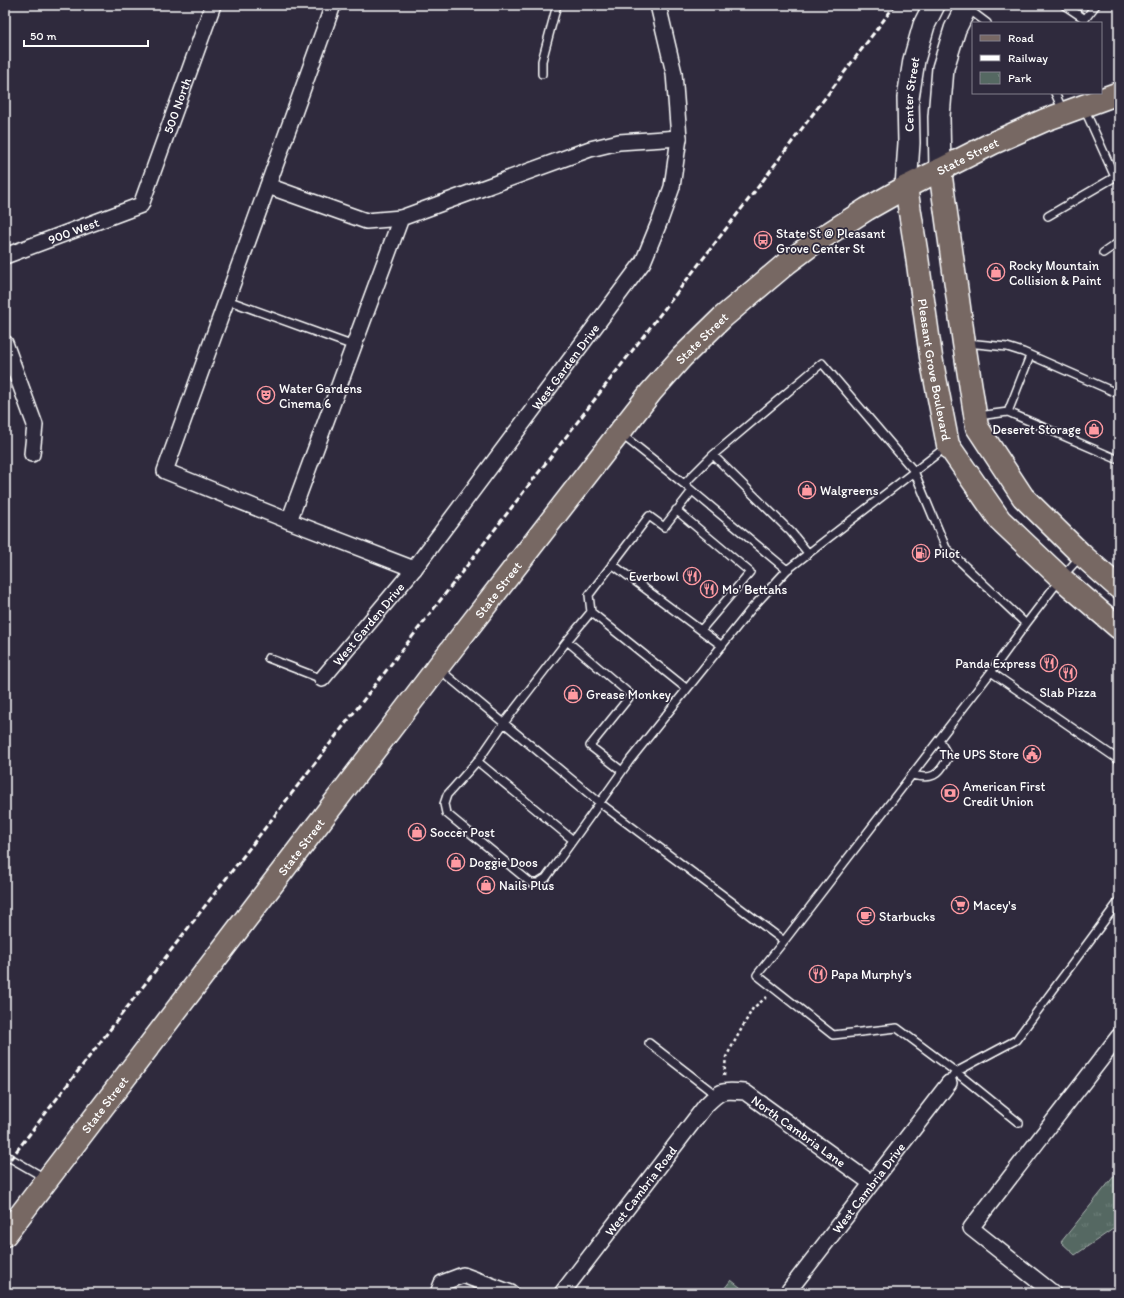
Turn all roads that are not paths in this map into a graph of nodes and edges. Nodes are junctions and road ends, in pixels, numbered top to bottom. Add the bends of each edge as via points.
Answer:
1 (213, 5) edge
2 (333, 5) edge
3 (557, 5) edge
4 (658, 5) edge
5 (934, 5) edge
6 (1064, 5) edge
7 (1096, 5) edge
8 (966, 6) edge
9 (1085, 21) edge
10 (986, 22) edge
11 (542, 74) dead end
12 (1109, 93) edge
13 (1056, 94) edge
14 (1073, 109) junction
15 (679, 138) junction
16 (940, 170) junction
17 (1117, 178) edge
18 (268, 186) junction
19 (906, 187) junction
20 (141, 205) joint
21 (1048, 216) dead end
22 (401, 218) junction
23 (1119, 242) edge
24 (1103, 253) dead end
25 (5, 256) edge
26 (227, 300) junction
27 (5, 343) edge
28 (964, 343) junction
29 (354, 346) junction
30 (1030, 356) junction
31 (1119, 394) edge
32 (1008, 412) junction
33 (976, 416) junction
34 (619, 433) junction
35 (948, 445) junction
36 (32, 454) dead end
37 (713, 455) junction
38 (1119, 460) edge
39 (914, 470) junction
40 (684, 484) junction
41 (692, 491) junction
42 (676, 510) junction
43 (289, 521) junction
44 (808, 553) junction
45 (1082, 555) junction
46 (612, 564) junction
47 (414, 569) junction
48 (787, 570) junction
49 (1061, 578) junction
50 (1119, 588) edge
51 (591, 612) junction
52 (1026, 624) junction
53 (1119, 628) edge
54 (701, 630) junction
55 (567, 641) junction
56 (722, 646) junction
57 (268, 658) dead end
58 (437, 668) junction
59 (991, 672) junction
60 (322, 679) joint
61 (687, 689) junction
62 (504, 723) junction
63 (939, 740) junction
64 (477, 761) junction
65 (1119, 761) edge
66 (622, 771) junction
67 (912, 775) junction
68 (600, 803) junction
69 (573, 840) junction
70 (1119, 902) edge
71 (784, 941) junction
72 (1119, 1036) edge
73 (649, 1043) dead end
74 (952, 1077) junction
75 (719, 1093) junction
76 (1019, 1123) dead end
77 (5, 1155) edge
78 (47, 1179) junction
79 (871, 1183) junction
80 (5, 1235) edge
81 (438, 1293) edge
82 (511, 1293) edge
83 (562, 1293) edge
84 (787, 1293) edge
85 (1053, 1293) edge

1 - 20 street, 500 North
2 - 18 street
3 - 11 lane via 542,61
4 - 15 street, West Garden Drive via 674,73
5 - 19 main road, Center Street via 924,25 914,60 908,98 909,143
6 - 9 lane
7 - 9 lane
8 - 10 lane
8 - 16 main road, Center Street via 955,29 943,68 939,117
12 - 14 main road, State Street
13 - 14 lane
14 - 16 main road, State Street via 993,143
14 - 17 lane
15 - 22 street via 620,142 590,149
15 - 47 street, West Garden Drive via 672,187 643,262
16 - 19 main road, State Street
16 - 28 main road
17 - 21 lane
18 - 22 street via 366,221
18 - 26 street
19 - 34 main road, State Street via 811,245 757,286 682,357
19 - 35 main road, Pleasant Grove Boulevard via 931,357
20 - 25 street, 900 West
22 - 29 street
23 - 24 lane
26 - 29 lane
26 - 43 street via 166,471
27 - 36 street via 34,425
28 - 30 lane via 1007,347
28 - 33 main road
29 - 43 street
30 - 31 lane
30 - 32 lane
32 - 33 lane
32 - 38 lane
33 - 45 main road via 978,427 1023,498
34 - 40 lane
34 - 58 main road, State Street
35 - 39 lane
35 - 49 main road, Pleasant Grove Boulevard via 1000,520
37 - 39 lane via 822,363
37 - 40 lane
37 - 44 lane
39 - 44 lane
39 - 52 lane via 946,548
40 - 41 lane
41 - 42 lane
41 - 48 lane
42 - 46 lane via 664,527 649,516
42 - 54 lane via 750,572
43 - 47 street
44 - 48 lane
45 - 49 lane
45 - 50 main road
46 - 51 lane via 589,595
46 - 54 lane
47 - 60 street, West Garden Drive
48 - 56 lane
49 - 52 lane
49 - 53 main road, Pleasant Grove Boulevard
51 - 55 lane
51 - 61 lane
52 - 59 lane
54 - 56 lane
55 - 62 lane
55 - 66 lane via 631,695 590,746
56 - 61 lane
57 - 60 lane
58 - 62 lane
58 - 78 main road, State Street
59 - 63 lane
59 - 65 lane
61 - 66 lane
62 - 64 lane
62 - 68 lane
63 - 67 lane
63 - 67 lane via 948,758 941,769 930,777
64 - 69 lane
64 - 69 lane via 447,795 444,804 446,813 531,883 538,883 546,878
66 - 68 lane
67 - 71 lane
68 - 69 lane
68 - 71 lane
70 - 74 lane via 1016,1040
71 - 74 lane via 757,975 773,988 833,1035 897,1028
72 - 85 street via 971,1228
73 - 75 lane
74 - 76 lane
74 - 79 street, West Cambria Drive
75 - 79 street, North Cambria Lane via 746,1092
75 - 83 street, West Cambria Road via 706,1105
77 - 78 lane
78 - 80 main road, State Street
79 - 84 street, West Cambria Drive
81 - 82 street via 442,1283 463,1275

